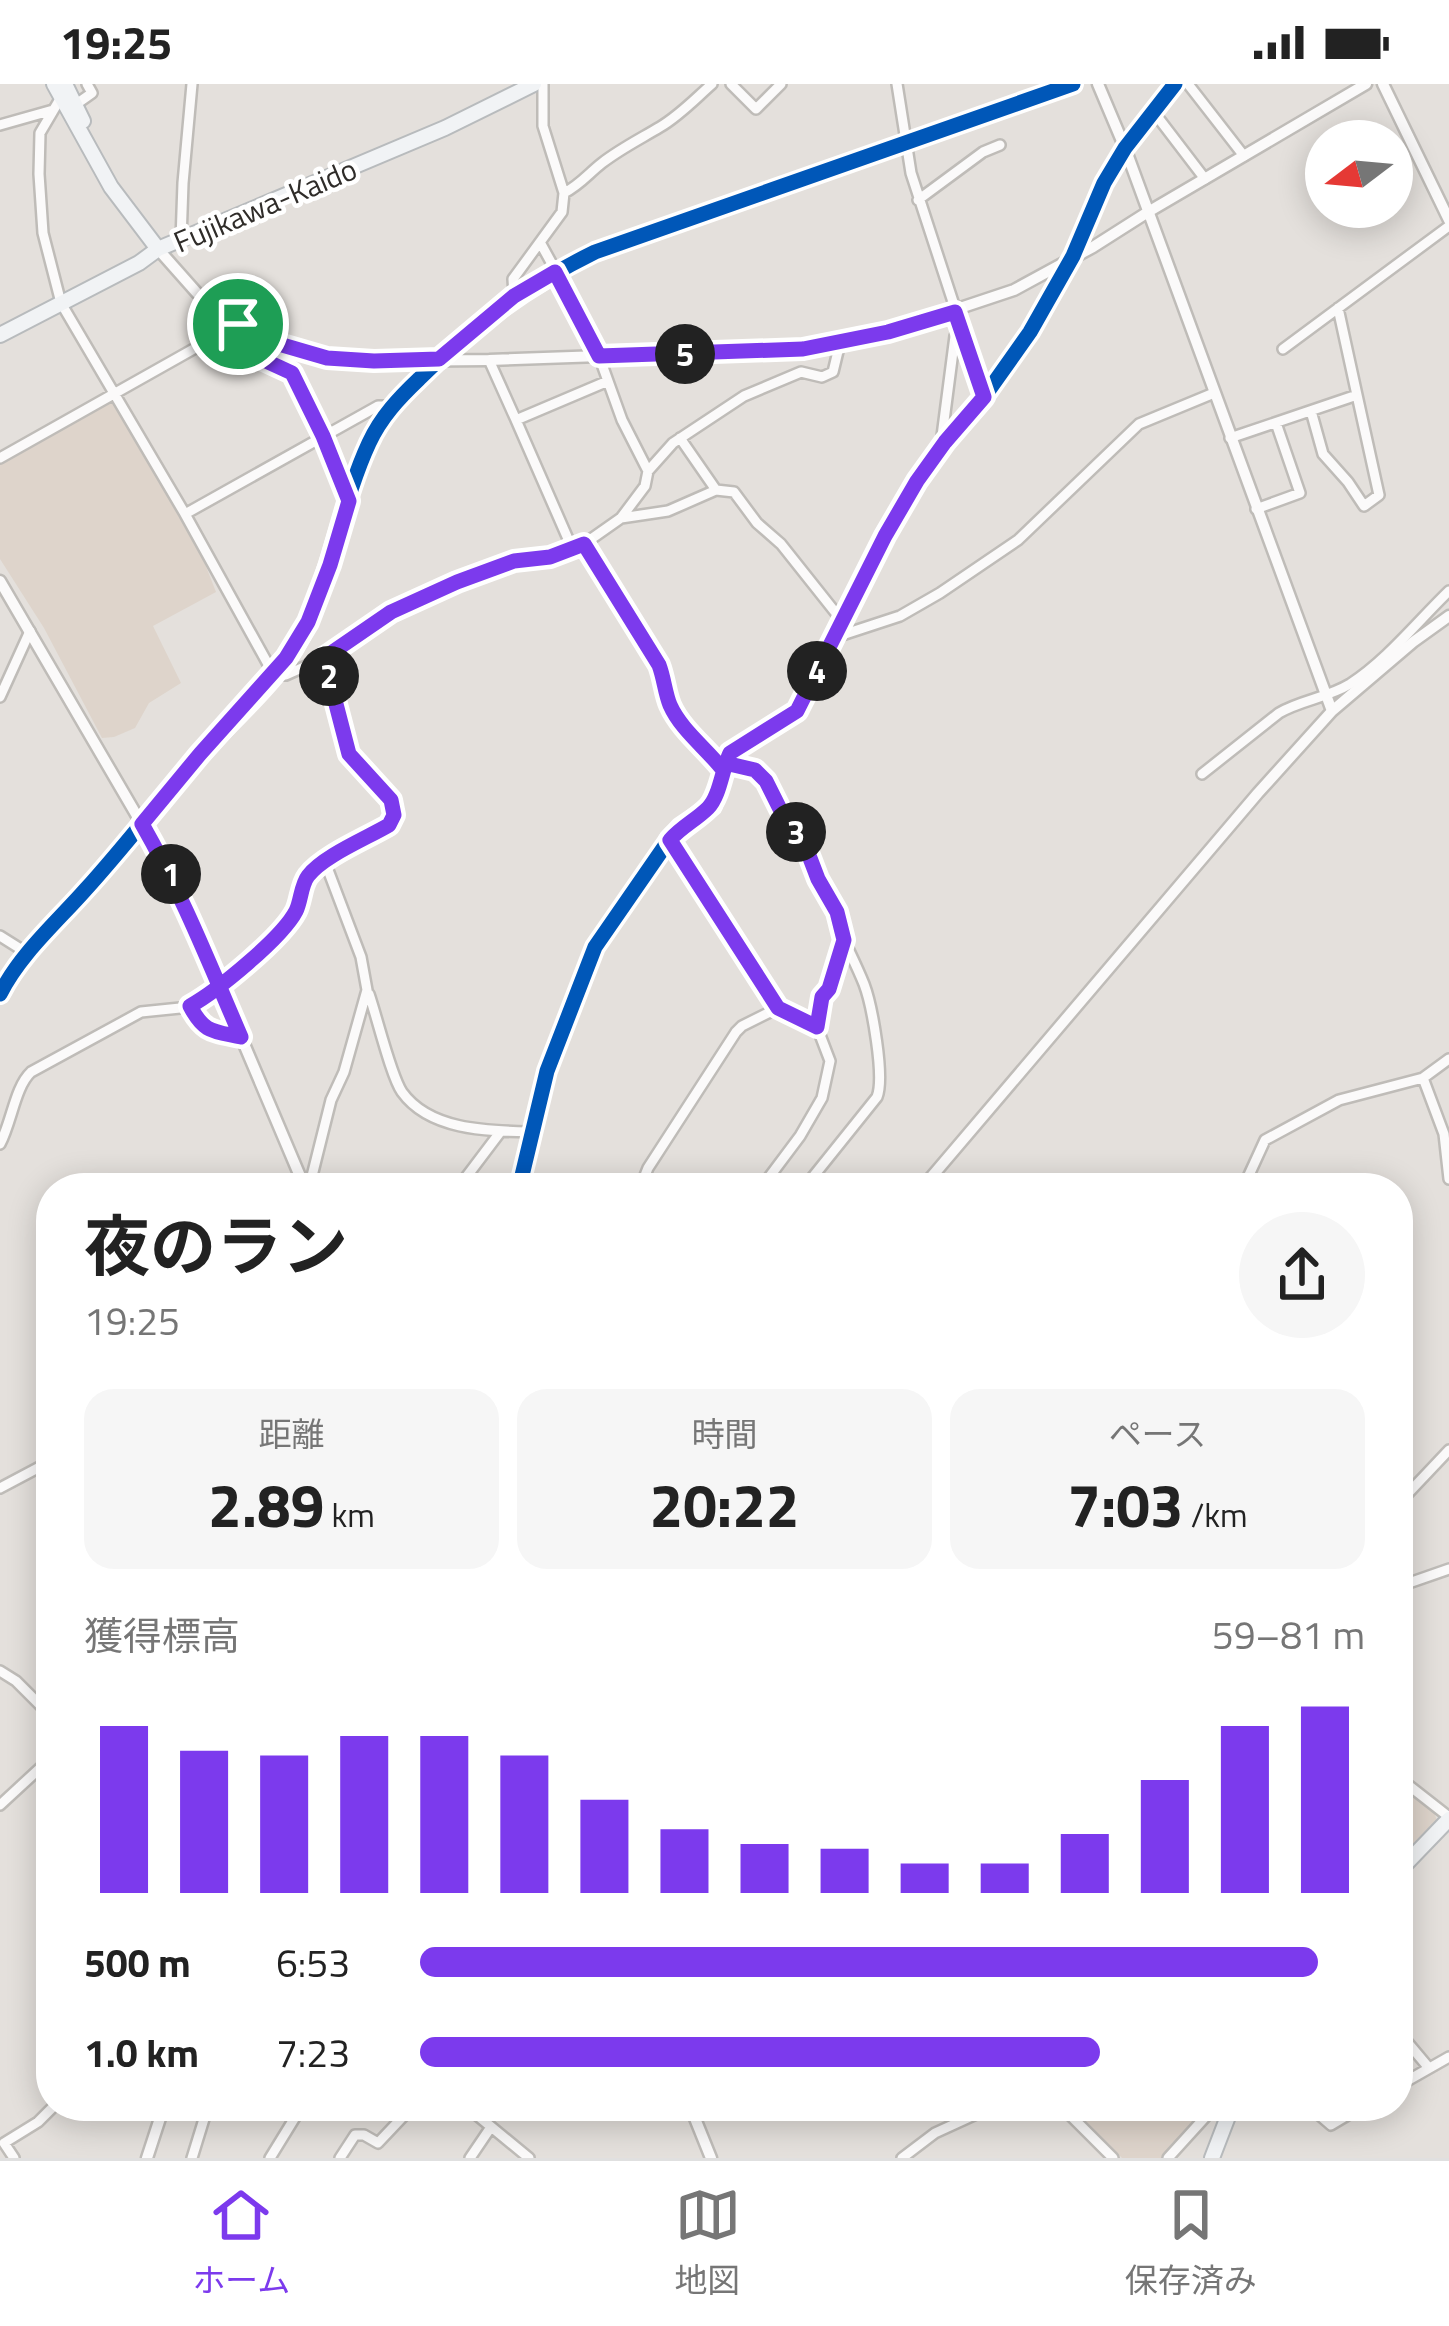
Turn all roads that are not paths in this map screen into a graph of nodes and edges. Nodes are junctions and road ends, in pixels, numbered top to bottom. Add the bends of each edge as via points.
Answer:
1 (87, 84) edge
2 (193, 84) edge
3 (538, 84) edge
4 (712, 84) edge
5 (731, 84) edge
6 (781, 84) edge
7 (899, 84) edge
8 (1073, 84) edge
9 (1098, 84) edge
10 (1175, 84) edge
11 (1188, 84) edge
12 (1366, 84) edge
13 (1383, 84) edge
14 (61, 96) edge
15 (1153, 111) junction
16 (0, 125) edge
17 (905, 143) junction
18 (1000, 145) dead end
19 (1125, 148) junction
20 (1244, 156) junction
21 (1204, 179) junction
22 (564, 193) junction
23 (919, 200) junction
24 (1148, 212) junction
25 (1449, 223) edge
26 (181, 241) junction
27 (541, 244) junction
28 (158, 250) junction
29 (1073, 256) junction
30 (555, 272) junction
31 (514, 296) junction
32 (62, 303) junction
33 (1338, 308) junction
34 (955, 312) junction
35 (238, 324) junction
36 (961, 329) junction
37 (221, 333) junction
38 (0, 334) edge
39 (840, 343) junction
40 (1283, 349) dead end
41 (599, 356) junction
42 (439, 359) junction
43 (489, 360) junction
44 (608, 381) junction
45 (113, 392) junction
46 (1214, 394) junction
47 (1357, 395) junction
48 (984, 397) junction
49 (392, 406) junction
50 (1311, 411) junction
51 (516, 420) junction
52 (1276, 423) junction
53 (323, 436) junction
54 (680, 438) junction
55 (1230, 438) junction
56 (945, 442) junction
57 (0, 458) edge
58 (648, 471) junction
59 (716, 490) junction
60 (349, 501) junction
61 (1256, 509) junction
62 (185, 514) junction
63 (621, 518) junction
64 (584, 544) junction
65 (572, 548) junction
66 (0, 581) edge
67 (1449, 592) edge
68 (1449, 616) edge
69 (843, 622) junction
70 (29, 631) junction
71 (835, 637) junction
72 (324, 658) junction
73 (274, 675) junction
74 (0, 697) edge
75 (1325, 698) junction
76 (1332, 711) junction
77 (724, 767) junction
78 (1202, 774) dead end
79 (142, 824) junction
80 (670, 840) junction
81 (326, 862) junction
82 (0, 935) edge
83 (844, 940) junction
84 (27, 952) junction
85 (220, 988) junction
86 (368, 990) junction
87 (0, 994) edge
88 (190, 1006) junction
89 (778, 1008) junction
90 (817, 1027) junction
91 (241, 1037) junction
92 (1449, 1060) edge
93 (1423, 1078) junction
94 (501, 1131) junction
95 (533, 1132) junction
96 (0, 1144) edge
97 (300, 1173) edge
98 (311, 1173) edge
99 (469, 1173) edge
100 (523, 1173) edge
101 (647, 1173) edge
102 (772, 1173) edge
103 (816, 1173) edge
104 (935, 1173) edge
105 (1250, 1173) edge
106 (1449, 1179) edge
107 (1449, 1450) edge
108 (36, 1469) edge
109 (0, 1488) edge
110 (1413, 1488) edge
111 (1449, 1569) edge
112 (1413, 1582) edge
113 (0, 1671) edge
114 (36, 1701) edge
115 (36, 1772) edge
116 (1413, 1789) edge
117 (0, 1805) edge
118 (1449, 1818) edge
119 (1413, 1856) edge
120 (1413, 2049) edge
121 (1449, 2057) edge
122 (1429, 2068) junction
123 (1413, 2077) edge
124 (39, 2121) edge
125 (159, 2121) edge
126 (203, 2121) edge
127 (293, 2121) edge
128 (398, 2121) edge
129 (485, 2121) edge
130 (696, 2121) edge
131 (961, 2121) edge
132 (1076, 2121) edge
133 (1202, 2121) edge
134 (1226, 2121) edge
135 (491, 2126) junction
136 (14, 2158) edge
137 (147, 2158) edge
138 (192, 2158) edge
139 (270, 2158) edge
140 (340, 2158) edge
141 (470, 2158) edge
142 (529, 2158) edge
143 (712, 2158) edge
144 (902, 2158) edge
145 (1113, 2158) edge
146 (1168, 2158) edge
147 (1212, 2158) edge

1 - 14 street via 92,94
2 - 26 street
3 - 22 street
3 - 26 main road, Fujikawa-Kaido
4 - 22 street
5 - 6 street via 756,109
7 - 17 street
8 - 17 street
9 - 19 street
10 - 15 street
11 - 20 street
12 - 20 street
13 - 25 street
14 - 16 street
14 - 28 main road via 111,188
14 - 32 street via 40,133 39,174 43,233
15 - 19 street
15 - 21 street
17 - 23 street
17 - 30 street
18 - 23 street
19 - 24 street
19 - 29 street
20 - 21 street
21 - 24 street
22 - 27 street
23 - 34 street
24 - 29 street
24 - 46 street
25 - 33 street
26 - 28 main road, Fujikawa-Kaido
27 - 30 street
27 - 31 street via 513,279
28 - 32 main road, Fujikawa-Kaido
28 - 35 street
29 - 34 street
29 - 48 street
30 - 31 street
30 - 41 street
31 - 42 street
32 - 38 main road, Fujikawa-Kaido
32 - 45 street
33 - 40 street
33 - 47 street
34 - 36 street
34 - 39 street
35 - 37 street
35 - 42 street via 327,358
36 - 48 street
36 - 56 street
37 - 45 street
37 - 53 street via 292,373
39 - 41 street
39 - 54 street via 833,372 801,373 744,396
41 - 43 street
41 - 44 street
42 - 43 street
42 - 49 street
43 - 51 street
44 - 51 street
44 - 58 street
45 - 57 street
45 - 62 street
46 - 55 street
46 - 71 street via 1139,424 1018,540 940,593
47 - 50 street
47 - 50 street via 1379,495 1364,506 1323,454
48 - 56 street
49 - 53 street
49 - 60 street via 368,444
50 - 52 street
51 - 65 street
52 - 55 street
52 - 61 street via 1300,493
53 - 60 street
53 - 62 street
54 - 58 street
54 - 59 street
55 - 61 street
56 - 69 street
58 - 63 street
59 - 63 street via 668,511
59 - 69 street via 734,492
60 - 73 street via 308,622
61 - 75 street
62 - 73 street
63 - 64 street
64 - 65 street
64 - 77 street via 659,665 670,704
65 - 72 street via 457,582 391,612
66 - 70 street
67 - 75 street
68 - 76 street
69 - 71 street
70 - 74 street
70 - 79 street
71 - 77 street via 797,711 730,753
72 - 73 street
72 - 81 street via 349,754 391,800 394,815
73 - 79 street
75 - 76 street
75 - 78 street via 1279,713
76 - 104 street
77 - 80 street via 712,806
77 - 83 street via 755,770 766,781 805,845
79 - 84 street
79 - 85 street
80 - 89 street
80 - 95 street via 595,947 547,1071
81 - 85 street via 307,877 289,922
81 - 86 street
82 - 84 street
83 - 90 street
83 - 103 street via 866,988 881,1086
84 - 87 street
85 - 88 street
85 - 91 street
86 - 94 street via 400,1089 425,1116
86 - 98 street
88 - 91 street via 209,1030
88 - 96 street via 141,1012 31,1072 20,1082
89 - 90 street
89 - 101 street via 736,1032
90 - 102 street via 830,1061 822,1099
91 - 97 street
92 - 93 street
93 - 105 street via 1339,1100 1265,1140
93 - 106 street via 1444,1134
94 - 95 street
94 - 99 street
95 - 100 street
107 - 110 street
108 - 109 street
111 - 112 street
113 - 114 street
115 - 117 street
116 - 118 street
118 - 119 main road
120 - 122 street
121 - 122 street
122 - 123 street
124 - 136 street via 4,2143
125 - 137 street
126 - 138 street
127 - 139 street
128 - 140 street via 377,2143 355,2135
129 - 135 street
130 - 143 street
131 - 144 street
132 - 145 street
133 - 146 street
134 - 147 main road
135 - 141 street
135 - 142 street

